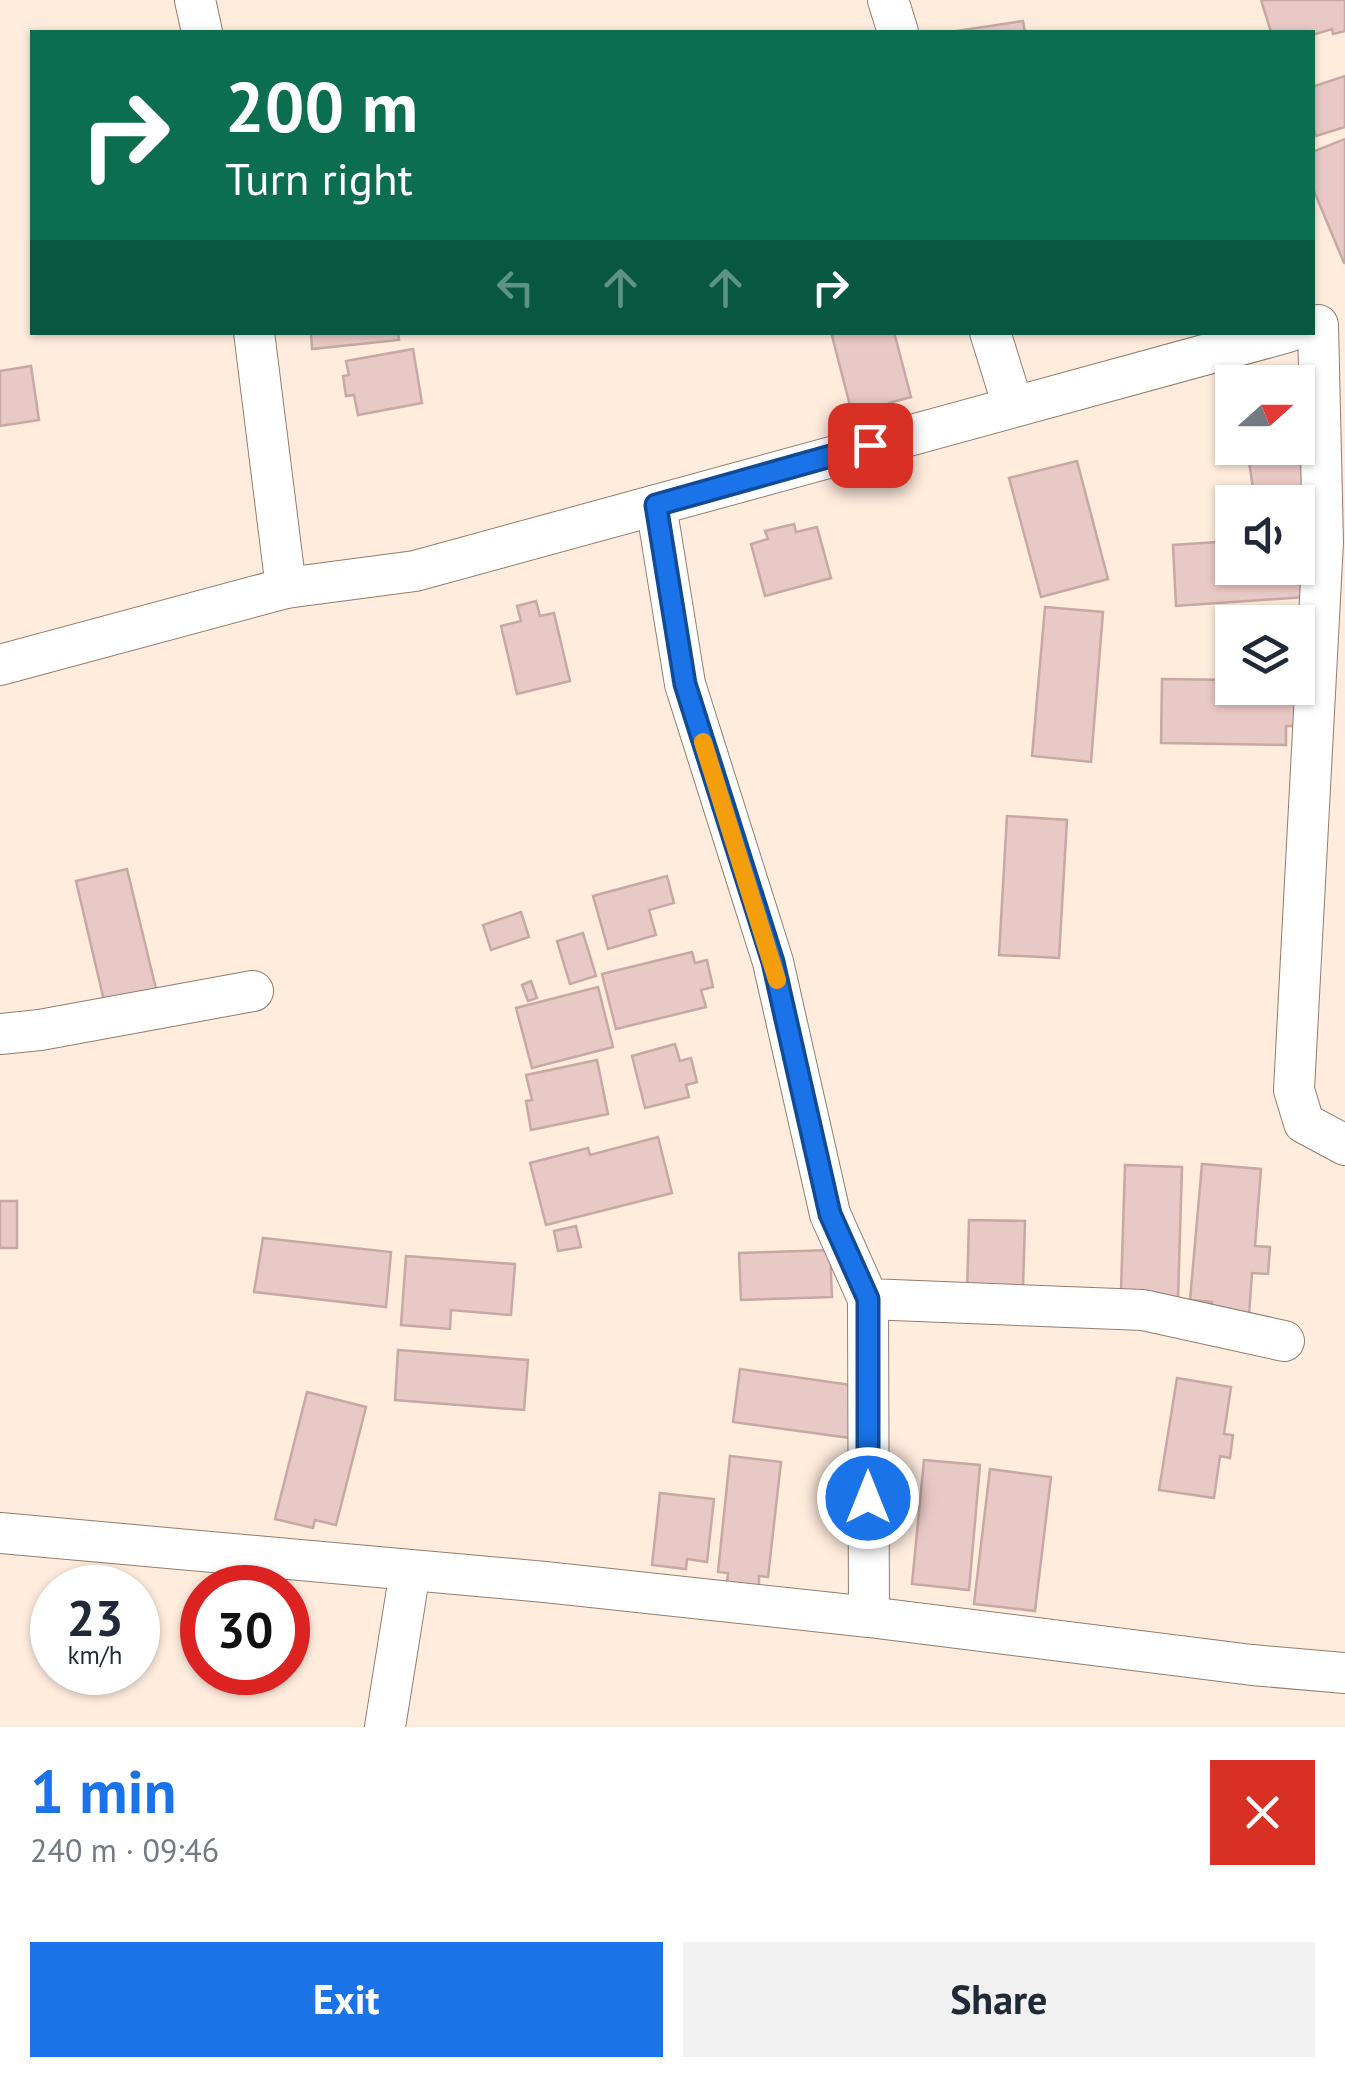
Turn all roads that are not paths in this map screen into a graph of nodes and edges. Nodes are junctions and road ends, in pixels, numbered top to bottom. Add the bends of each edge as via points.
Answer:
1 (196, 0) edge
2 (888, 0) edge
3 (202, 30) edge
4 (897, 30) edge
5 (1316, 325) edge
6 (254, 335) edge
7 (991, 335) edge
8 (1279, 335) edge
9 (1013, 406) junction
10 (656, 505) junction
11 (286, 588) junction
12 (0, 665) edge
13 (253, 991) dead end
14 (0, 1034) edge
15 (1345, 1144) edge
16 (868, 1299) junction
17 (1284, 1341) dead end
18 (0, 1533) edge
19 (410, 1570) junction
20 (869, 1617) junction
21 (1345, 1673) edge
22 (385, 1727) edge

1 - 3 street
2 - 4 street
5 - 15 street via 1322,542 1294,1090 1304,1123
6 - 11 street
7 - 9 street
8 - 9 street
9 - 10 street
10 - 11 street via 415,571
10 - 16 street via 685,684 773,962 830,1214
11 - 12 street
13 - 14 street
16 - 17 street via 1143,1310
16 - 20 street
18 - 19 street
19 - 20 street
19 - 22 street
20 - 21 street

